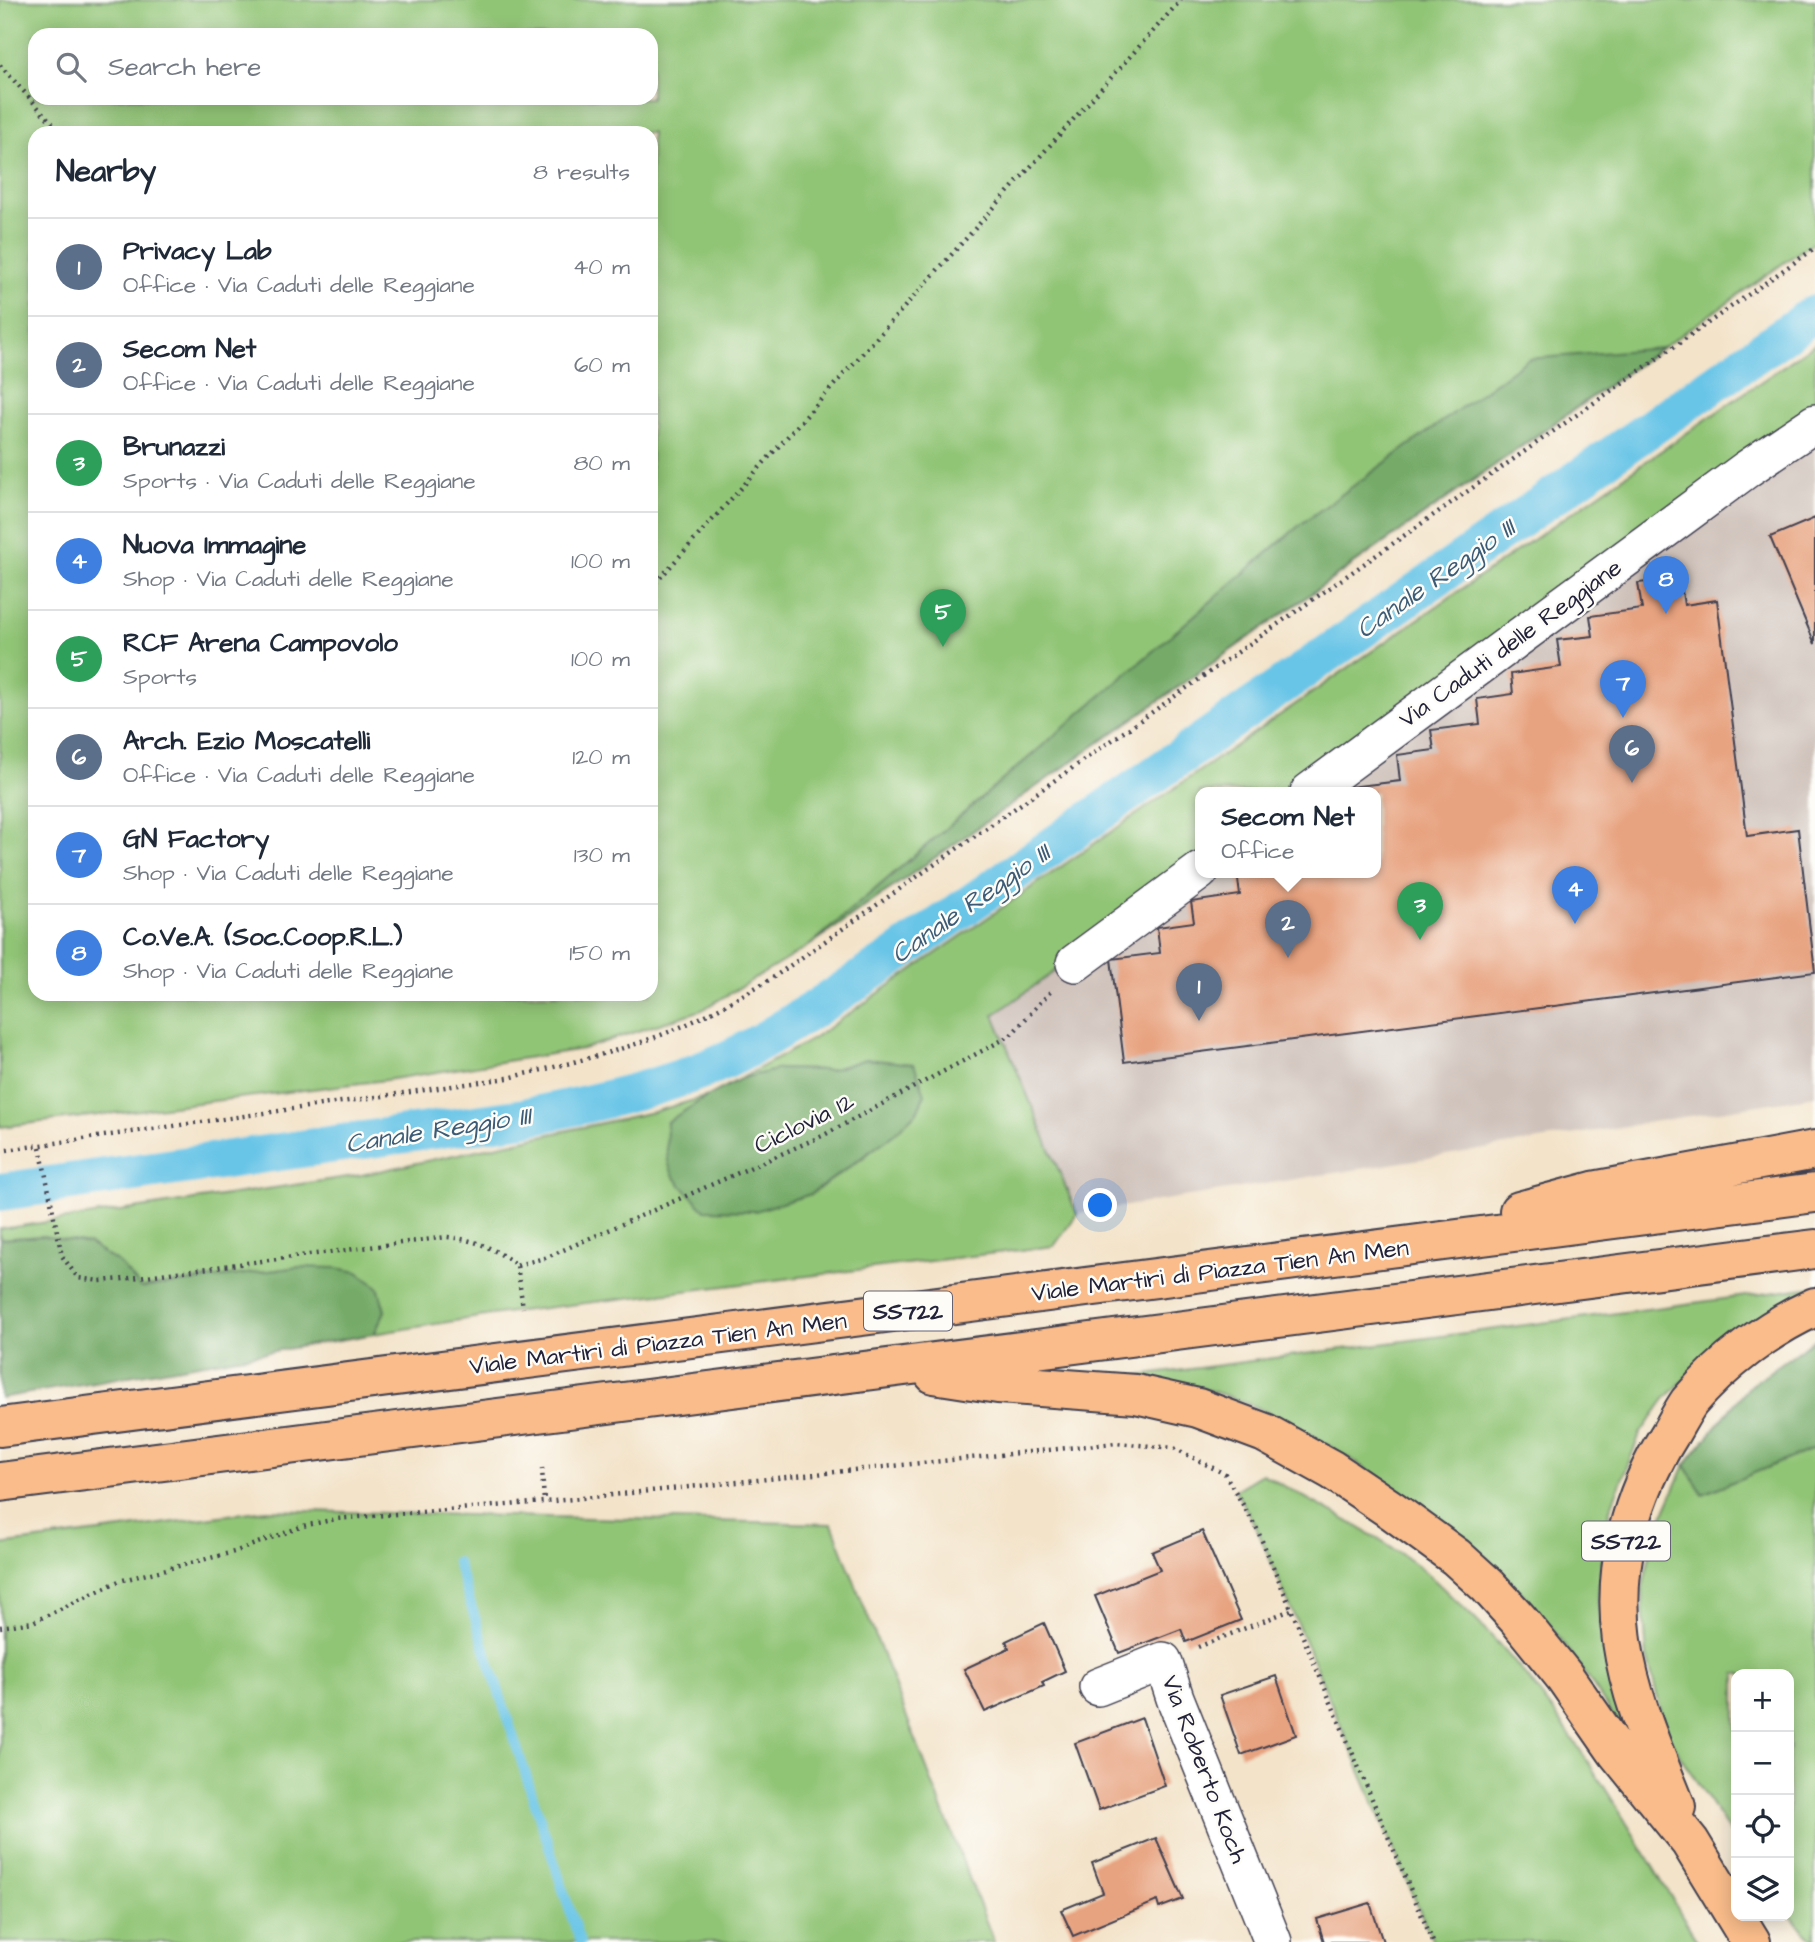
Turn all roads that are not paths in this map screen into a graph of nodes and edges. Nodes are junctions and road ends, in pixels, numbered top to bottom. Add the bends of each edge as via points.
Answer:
1 (1815, 423) edge
2 (1316, 787) edge
3 (1195, 875) edge
4 (1075, 963) road end
5 (1815, 1150) edge
6 (1815, 1193) edge
7 (1815, 1249) edge
8 (1374, 1250) junction
9 (1815, 1307) edge
10 (891, 1367) junction
11 (0, 1427) edge
12 (0, 1482) edge
13 (1098, 1687) dead end
14 (1690, 1842) junction
15 (1273, 1942) edge
16 (1751, 1942) edge

1 - 2 street, Via Caduti delle Reggiane
3 - 4 street
5 - 8 highway via 1593,1191
6 - 8 highway, Viale Martiri di Piazza Tien An Men / SS722
7 - 10 highway, SS722
8 - 11 highway, Viale Martiri di Piazza Tien An Men / SS722
9 - 14 highway, SS722 via 1790,1318 1733,1359 1688,1403 1634,1505 1620,1582 1622,1641 1636,1701
10 - 12 highway, SS722
10 - 14 highway, SS722 via 998,1384 1136,1394 1198,1408 1265,1433 1332,1470 1456,1557 1488,1586 1564,1676 1617,1752
13 - 15 street, Via Roberto Koch via 1163,1661
14 - 16 highway, SS722

